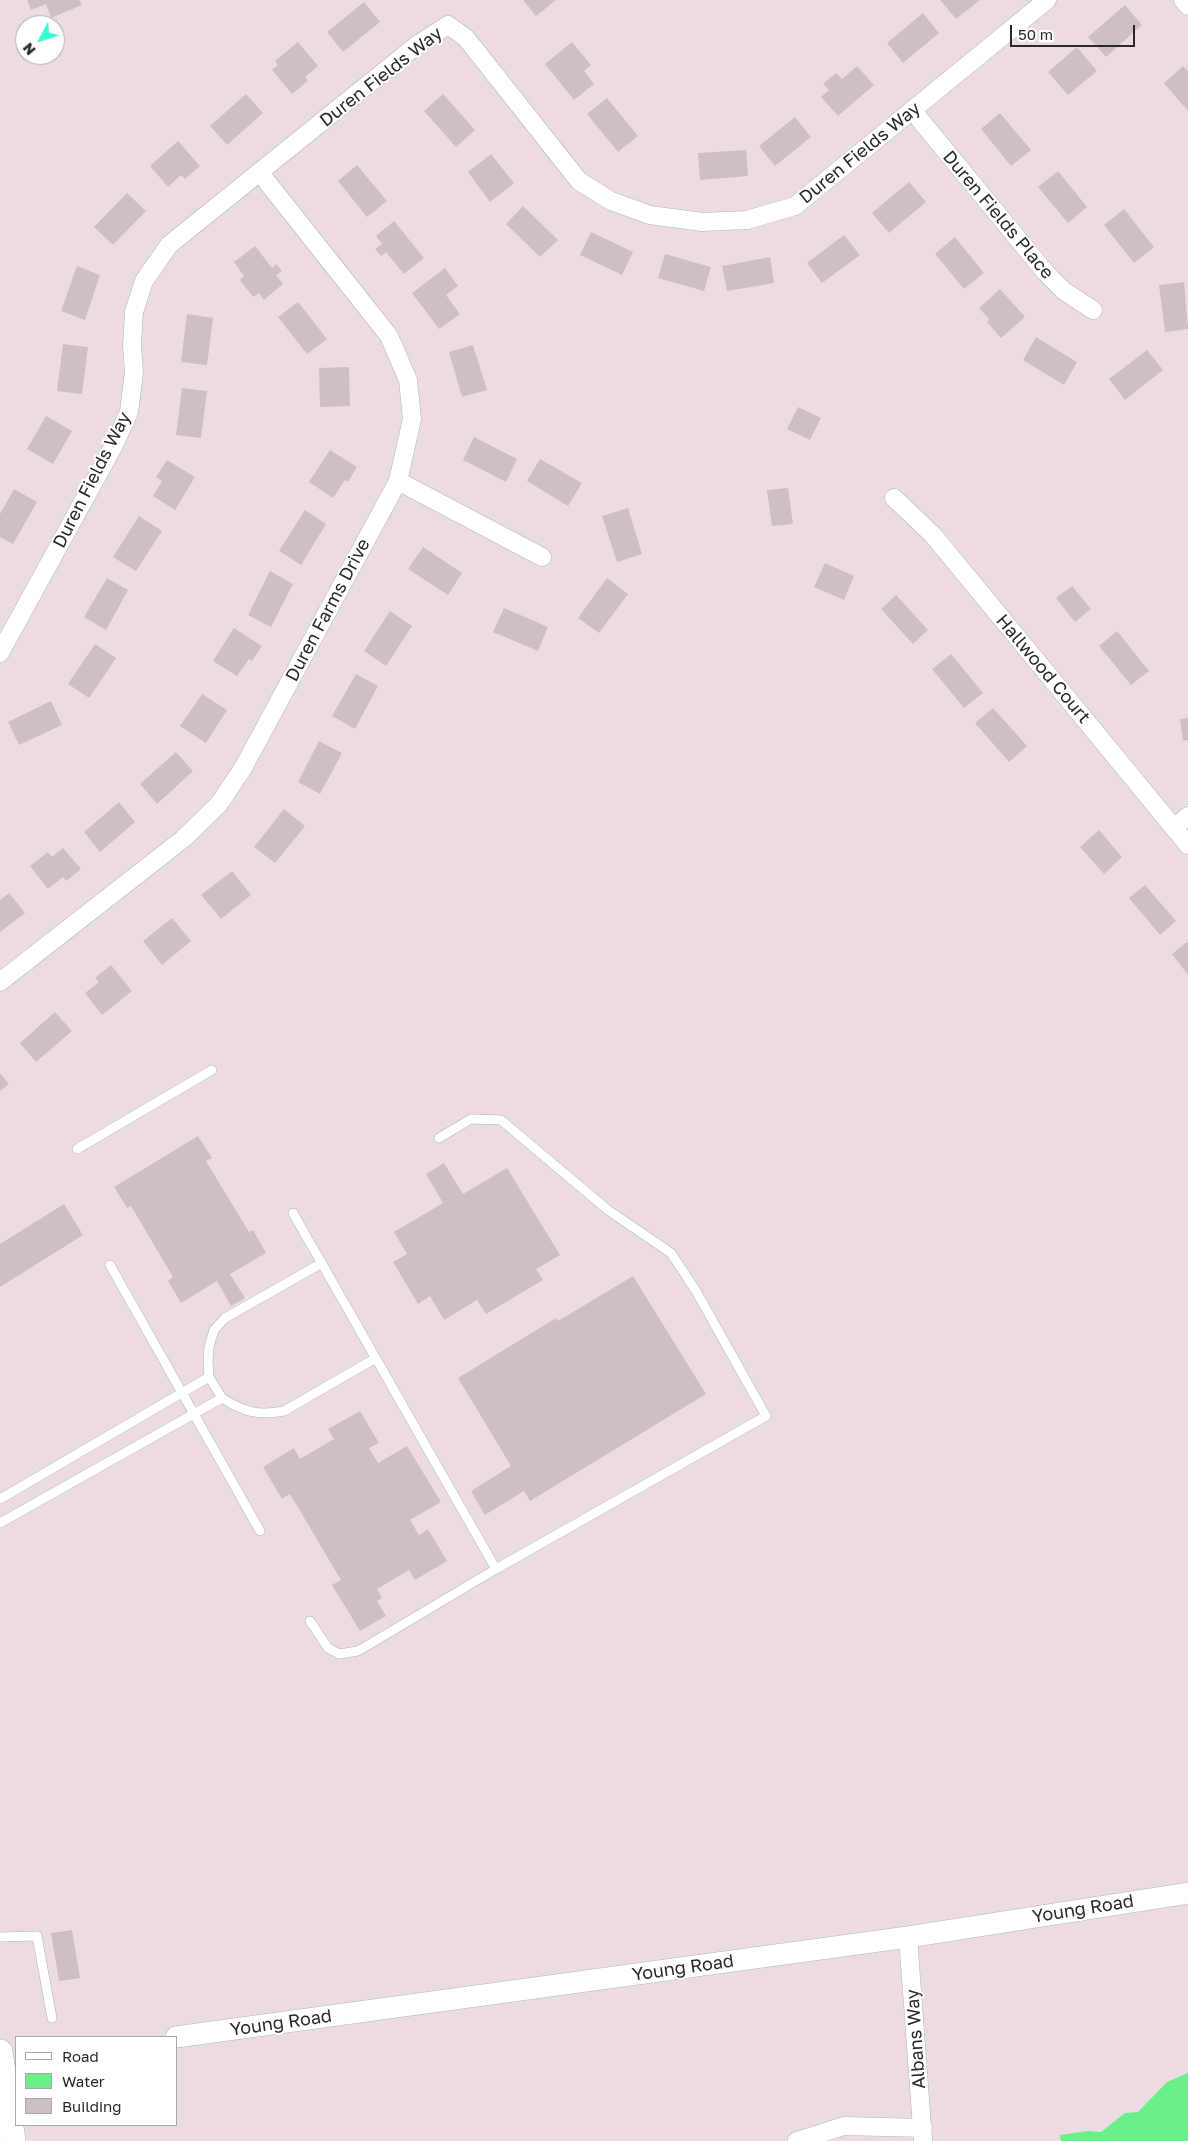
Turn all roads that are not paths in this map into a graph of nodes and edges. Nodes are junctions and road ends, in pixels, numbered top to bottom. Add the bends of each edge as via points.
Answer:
1 (1047, 0) edge
2 (1183, 0) edge
3 (1188, 6) edge
4 (912, 110) junction
5 (260, 173) junction
6 (1093, 310) dead end
7 (398, 481) junction
8 (894, 498) dead end
9 (542, 558) dead end
10 (0, 653) edge
11 (1188, 816) edge
12 (1174, 828) junction
13 (1188, 845) edge
14 (0, 982) edge
15 (212, 1070) dead end
16 (439, 1138) dead end
17 (77, 1149) dead end
18 (293, 1213) dead end
19 (322, 1263) junction
20 (110, 1265) dead end
21 (376, 1358) junction
22 (209, 1377) junction
23 (182, 1393) junction
24 (222, 1398) junction
25 (194, 1414) junction
26 (0, 1499) edge
27 (0, 1523) edge
28 (260, 1531) dead end
29 (496, 1569) junction
30 (310, 1621) dead end
31 (1188, 1893) edge
32 (0, 1937) edge
33 (908, 1937) junction
34 (52, 2018) dead end
35 (178, 2037) edge
36 (6, 2059) edge
37 (923, 2134) edge
38 (13, 2141) edge
39 (797, 2141) edge

1 - 4 street, Duren Fields Way
2 - 3 street
4 - 5 street, Duren Fields Way via 795,206 747,220 702,222 650,215 611,201 579,181 466,38 448,25 417,45
4 - 6 street, Duren Fields Place via 1046,273 1064,291
5 - 7 street, Duren Farms Drive via 389,336 408,380 412,419
5 - 10 street, Duren Fields Way via 169,245 144,281 134,312 130,412
7 - 9 street
7 - 14 street, Duren Farms Drive via 243,768 219,804 183,839
8 - 12 street, Hallwood Court via 933,535
11 - 12 street
12 - 13 street, Hallwood Court
15 - 17 lane
16 - 29 lane via 471,1119 501,1120 608,1210 671,1253 696,1290 766,1416
18 - 19 lane
19 - 21 lane
19 - 22 lane via 225,1318 214,1330 209,1347
20 - 23 lane
21 - 24 lane via 284,1411 256,1414
21 - 29 lane
22 - 23 lane
22 - 24 lane
23 - 25 lane
23 - 26 lane
24 - 25 lane
25 - 27 lane
25 - 28 lane
29 - 30 lane via 358,1650 338,1654 328,1648
31 - 33 street, Young Road
32 - 34 lane via 37,1936
33 - 35 street, Young Road
33 - 37 street, Albans Way
36 - 38 main road
37 - 39 street via 844,2126

